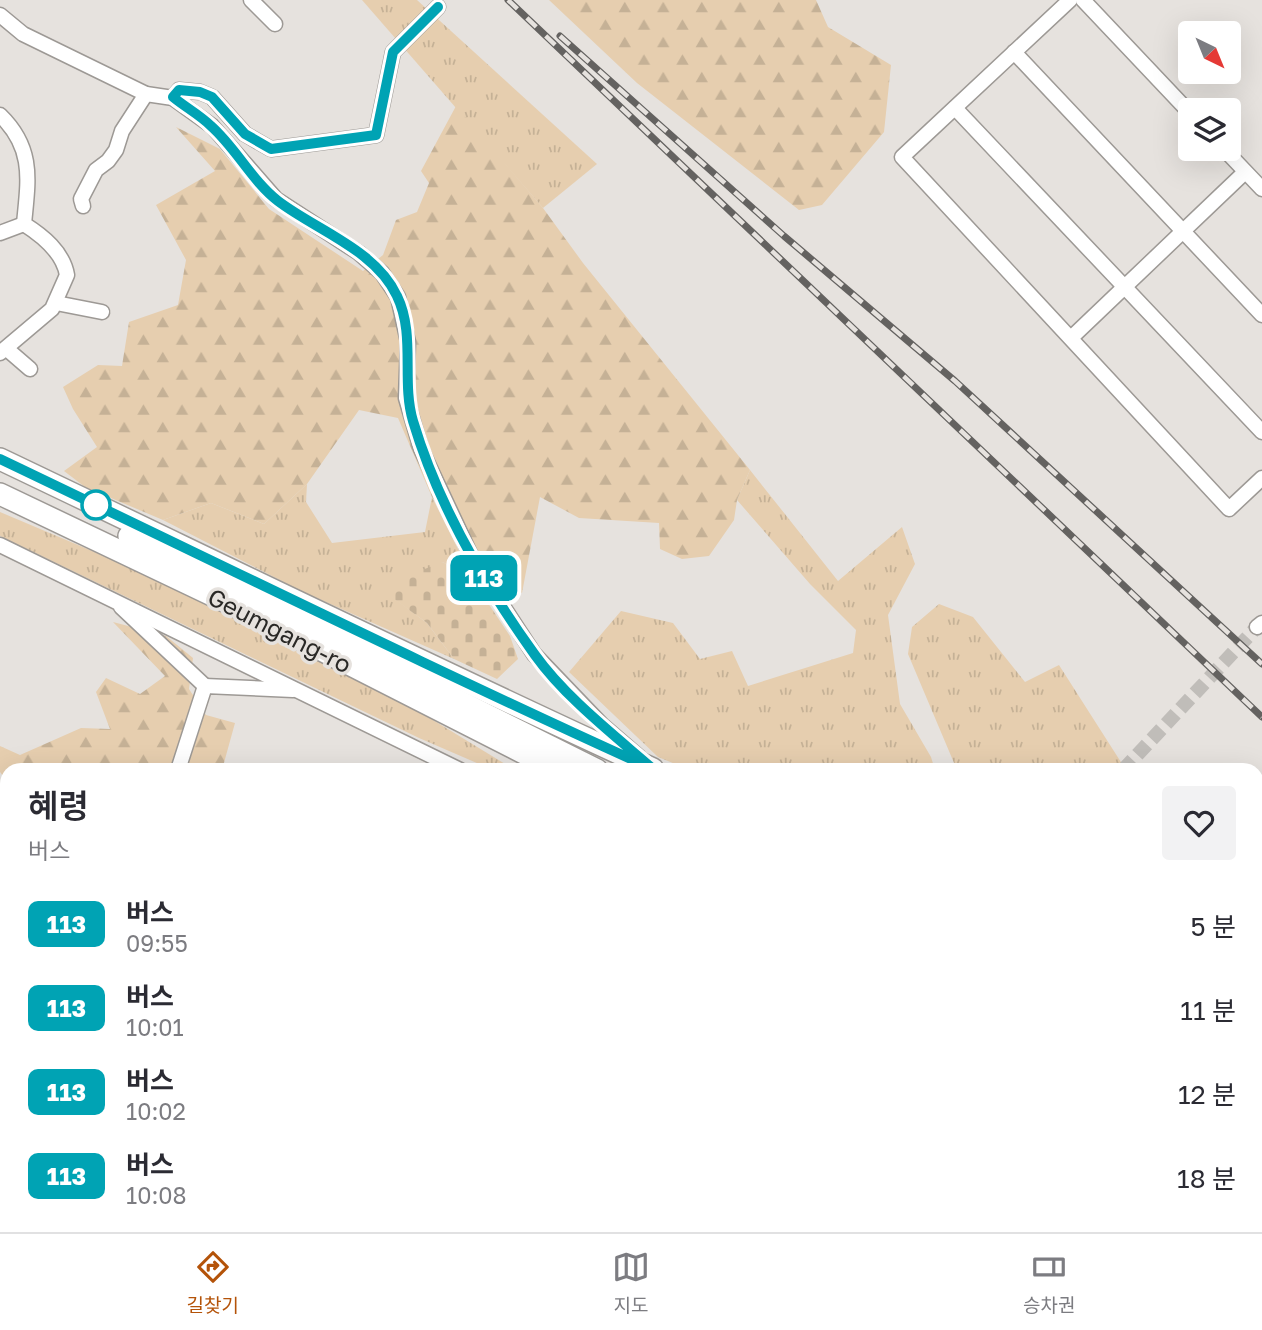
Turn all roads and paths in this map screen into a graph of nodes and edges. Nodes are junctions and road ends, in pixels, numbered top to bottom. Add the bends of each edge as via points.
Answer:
1 (251, 0) edge
2 (1070, 0) edge
3 (1083, 0) edge
4 (438, 7) dead end
5 (0, 15) edge
6 (275, 24) dead end
7 (1014, 52) junction
8 (146, 94) junction
9 (173, 97) junction
10 (1178, 100) edge
11 (955, 108) junction
12 (0, 115) edge
13 (1235, 161) edge
14 (1245, 172) junction
15 (1262, 189) edge
16 (83, 206) dead end
17 (24, 225) junction
18 (1184, 232) junction
19 (0, 233) edge
20 (1125, 287) junction
21 (55, 303) junction
22 (102, 312) dead end
23 (1262, 314) edge
24 (1071, 338) junction
25 (4, 351) edge
26 (30, 369) dead end
27 (1262, 432) edge
28 (0, 459) edge
29 (0, 473) edge
30 (1262, 478) edge
31 (0, 494) edge
32 (0, 545) edge
33 (109, 597) junction
34 (205, 686) junction
35 (302, 691) junction
36 (415, 698) junction
37 (180, 763) edge
38 (446, 763) edge
39 (522, 763) edge
40 (543, 763) edge
41 (583, 763) edge
42 (639, 763) edge
43 (646, 763) edge

1 - 6 street
2 - 7 street
3 - 10 street
4 - 9 street via 393,52 376,135 271,149 245,134 212,97 186,90
5 - 8 street via 23,34
7 - 11 street
7 - 18 street
8 - 9 street
8 - 16 street via 122,131 116,150 96,170 81,199
9 - 43 street via 212,126 276,199 382,273 398,297 408,342 406,398 421,449 474,562 534,654
11 - 20 street
11 - 24 street via 902,158
12 - 17 street via 19,142 30,174
13 - 14 street
14 - 15 street
14 - 18 street
17 - 19 street
17 - 21 street via 40,234 65,265 67,275
18 - 20 street
18 - 23 street
20 - 24 street
20 - 27 street
21 - 22 street
21 - 25 street
24 - 30 street via 1229,509
25 - 26 street
28 - 42 highway via 436,671
29 - 41 highway, Geumgang-ro
31 - 36 highway, Geumgang-ro
32 - 33 street
33 - 34 street
33 - 35 street
34 - 35 street
34 - 37 street
35 - 38 street
36 - 39 highway
36 - 40 highway, Geumgang-ro

